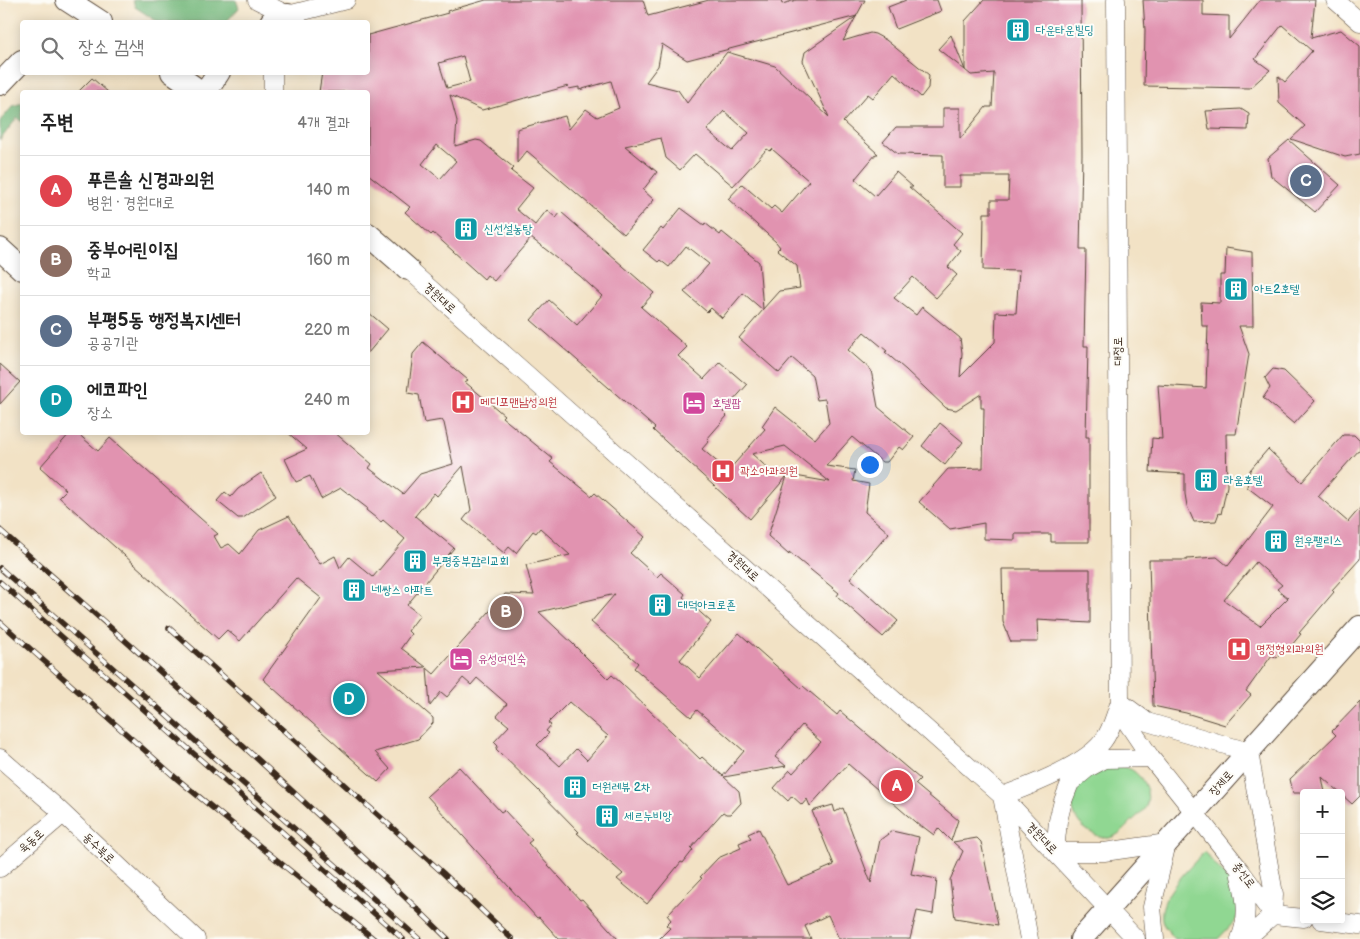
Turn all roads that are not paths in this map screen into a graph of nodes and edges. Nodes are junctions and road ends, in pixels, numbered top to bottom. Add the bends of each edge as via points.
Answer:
1 (257, 0) edge
2 (346, 0) edge
3 (1116, 0) edge
4 (1335, 0) edge
5 (76, 8) edge
6 (97, 20) edge
7 (281, 20) edge
8 (1360, 22) edge
9 (20, 63) edge
10 (176, 75) edge
11 (217, 75) edge
12 (273, 75) edge
13 (0, 84) edge
14 (198, 90) edge
15 (207, 90) edge
16 (273, 90) edge
17 (370, 236) edge
18 (0, 249) edge
19 (20, 267) edge
20 (408, 270) joint
21 (1360, 627) edge
22 (1120, 702) junction
23 (1249, 752) junction
24 (0, 758) edge
25 (1151, 758) junction
26 (1002, 796) junction
27 (1195, 812) junction
28 (63, 814) junction
29 (1167, 843) junction
30 (1055, 852) junction
31 (1237, 866) junction
32 (0, 868) edge
33 (1109, 908) junction
34 (1273, 914) junction
35 (1300, 917) edge
36 (1345, 923) edge
37 (1360, 925) edge
38 (196, 939) edge
39 (1030, 939) edge
40 (1081, 939) edge
41 (1136, 939) edge
42 (1154, 939) edge
43 (1240, 939) edge
44 (1246, 939) edge

1 - 7 street
2 - 7 street
3 - 22 street, 대정로
4 - 8 street
5 - 6 main road
9 - 13 main road
10 - 14 main road
11 - 15 main road
12 - 16 street
17 - 20 main road, 경원대로
18 - 19 main road
20 - 26 street, 경원대로
21 - 23 main road, 장제로
22 - 23 street via 1147,722
22 - 25 street, 충선로 via 1128,724
22 - 26 street via 1104,740 1089,755 1032,785
23 - 27 main road, 장제로
23 - 34 street via 1274,894
24 - 28 street, 동수북로
25 - 27 street, 충선로
25 - 30 street via 1105,759 1070,783 1058,821
26 - 30 street, 경원대로
26 - 39 street
27 - 29 main road, 장제로
27 - 31 street, 충선로
28 - 32 street, 육동로
28 - 38 street, 동수북로
29 - 30 street via 1104,852
29 - 33 main road, 장제로
29 - 42 street via 1152,907
30 - 33 street, 경원대로
31 - 34 street, 충선로
31 - 43 street via 1247,913
33 - 40 main road, 장제로
33 - 41 street, 경원대로
34 - 35 street
34 - 44 street
36 - 37 street

